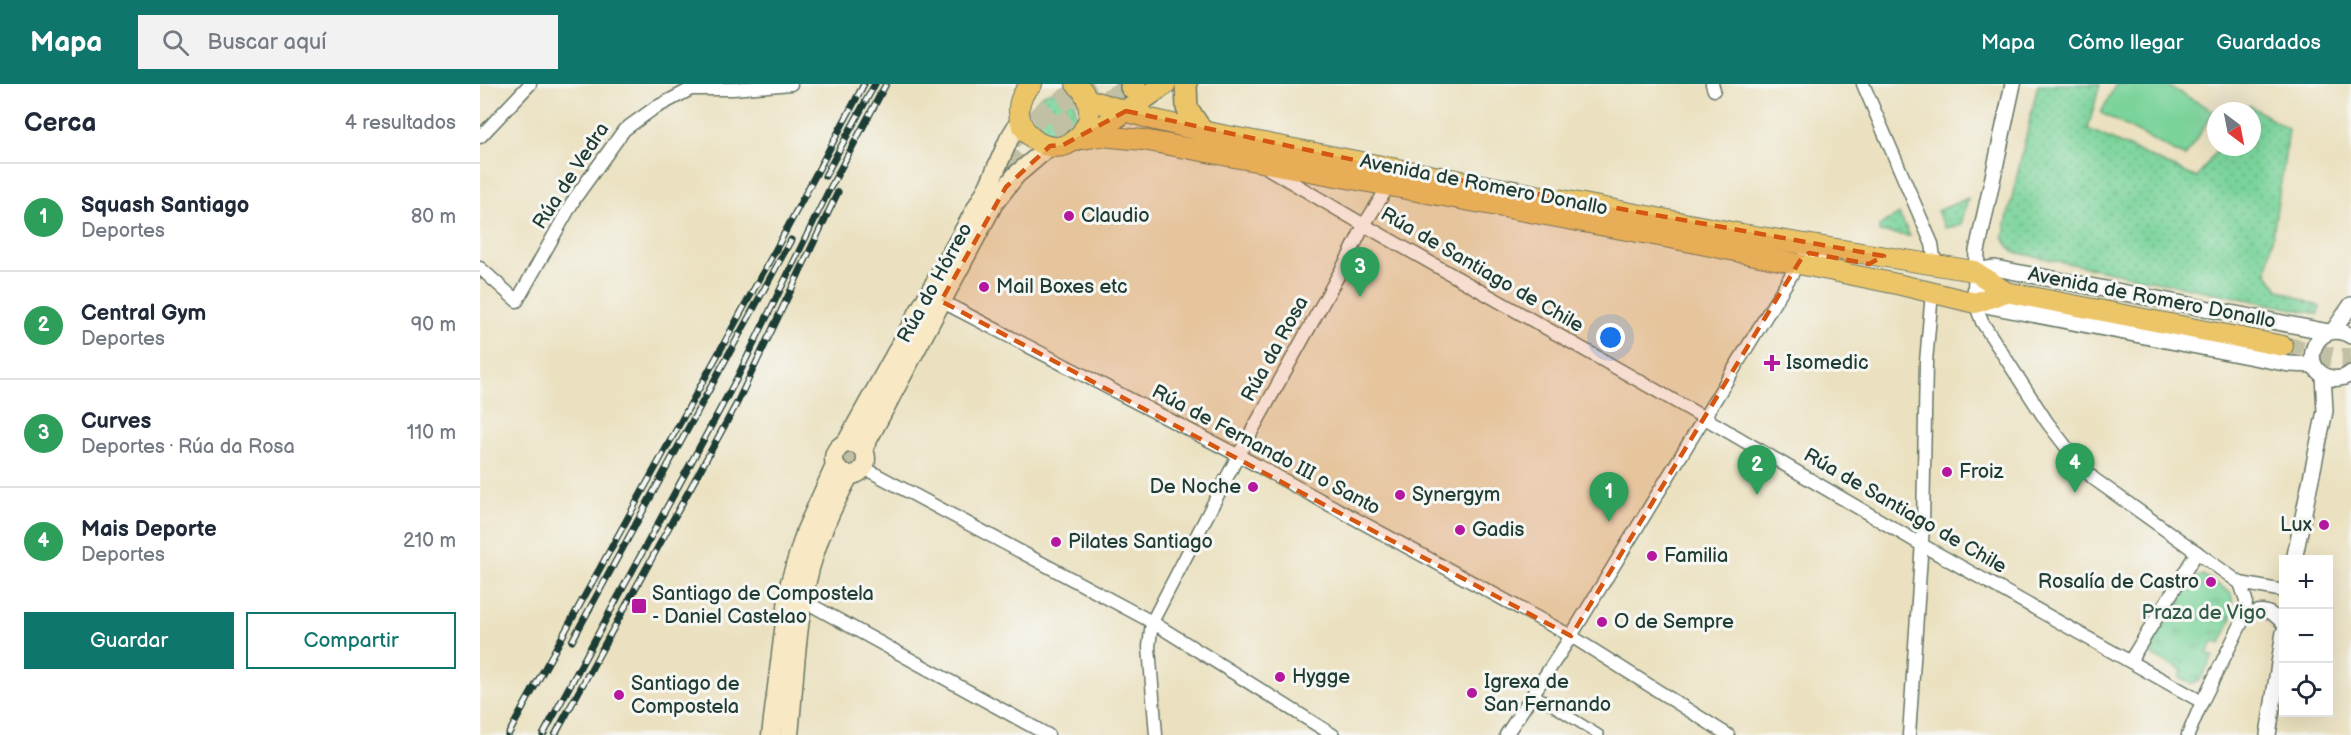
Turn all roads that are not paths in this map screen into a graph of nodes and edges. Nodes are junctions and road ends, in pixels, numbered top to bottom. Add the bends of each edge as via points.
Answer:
1 (530, 84) edge
2 (791, 84) edge
3 (1013, 84) edge
4 (1032, 84) edge
5 (1165, 84) edge
6 (1186, 84) edge
7 (1863, 84) edge
8 (2013, 84) edge
9 (689, 86) edge
10 (1082, 92) edge
11 (1126, 111) junction
12 (1020, 113) junction
13 (1202, 131) junction
14 (480, 137) edge
15 (1075, 140) junction
16 (1050, 146) junction
17 (1255, 161) junction
18 (1388, 187) junction
19 (1364, 225) junction
20 (1884, 256) junction
21 (1798, 263) junction
22 (1935, 264) junction
23 (1974, 271) junction
24 (482, 275) edge
25 (1932, 292) junction
26 (2006, 292) junction
27 (941, 301) junction
28 (1975, 303) junction
29 (2351, 306) edge
30 (2331, 332) junction
31 (2351, 336) edge
32 (2283, 346) tunnel mouth
33 (2319, 370) junction
34 (2348, 377) edge
35 (2325, 411) junction
36 (1703, 417) junction
37 (846, 443) junction
38 (863, 449) junction
39 (1238, 456) junction
40 (849, 470) junction
41 (1922, 545) junction
42 (2197, 552) junction
43 (2295, 555) edge
44 (2240, 583) junction
45 (2279, 590) edge
46 (804, 600) junction
47 (2245, 616) junction
48 (2279, 620) edge
49 (1152, 622) junction
50 (1571, 636) junction
51 (2130, 661) junction
52 (2281, 663) edge
53 (1534, 694) junction
54 (2202, 702) junction
55 (2271, 734) edge
56 (771, 735) edge
57 (789, 735) edge
58 (1048, 735) edge
59 (1156, 735) edge
60 (1333, 735) edge
61 (1506, 735) edge
62 (1599, 735) edge
63 (1728, 735) edge
64 (1909, 735) edge
65 (2188, 735) edge

1 - 14 street
2 - 9 street, Rúa de Vedra via 733,89
3 - 12 main road
4 - 12 main road via 1023,94
5 - 11 highway
6 - 13 highway via 1187,108
7 - 22 street via 1932,244
8 - 23 street
9 - 24 street, Rúa de Vedra via 624,130 575,198 517,301
10 - 11 main road, Avenida de Romero Donallo
10 - 15 main road via 1089,110 1088,122
11 - 13 main road, Avenida de Romero Donallo
11 - 15 highway
12 - 16 main road via 1031,138
12 - 37 main road, Rúa do Hórreo via 989,185
13 - 20 main road, Avenida de Romero Donallo via 1742,234
15 - 16 main road, Avenida de Romero Donallo via 1063,146
15 - 17 main road, Avenida de Romero Donallo via 1116,136
16 - 27 main road, Rúa do Hórreo via 1006,187
17 - 18 main road, Avenida de Romero Donallo
17 - 19 street, Rúa de Santiago de Chile
18 - 19 street, Rúa da Rosa
18 - 21 main road, Avenida de Romero Donallo
19 - 36 street, Rúa de Santiago de Chile
19 - 39 street, Rúa da Rosa
20 - 21 street, Avenida de Romero Donallo via 1869,264 1809,253
20 - 22 main road, Avenida de Romero Donallo
21 - 25 main road, Avenida de Romero Donallo
21 - 36 street
22 - 23 main road, Avenida de Romero Donallo
22 - 25 main road
23 - 26 main road, Avenida de Romero Donallo
23 - 28 street
23 - 30 street, Avenida de Romero Donallo via 1995,268
25 - 28 main road, Avenida de Romero Donallo
25 - 41 street via 1926,362
26 - 28 main road, Avenida de Romero Donallo
26 - 32 main road, Avenida de Romero Donallo
27 - 38 main road, Rúa do Hórreo
27 - 39 street, Rúa de Fernando III o Santo
28 - 33 street, Avenida de Romero Donallo
28 - 42 street via 1991,336 2080,465 2110,492
29 - 30 street
30 - 31 street, Avenida de Romero Donallo
30 - 33 street via 2314,345 2312,355
33 - 34 street, Avenida de Romero Donallo via 2331,378
33 - 35 street
34 - 35 street
35 - 43 street
36 - 41 street, Rúa de Santiago de Chile
36 - 50 street
37 - 38 main road
37 - 40 main road, Rúa do Hórreo via 835,452
38 - 40 main road via 866,456
39 - 49 street, Rúa da Rosa
39 - 50 street, Rúa de Fernando III o Santo
40 - 46 main road via 814,552
40 - 49 street
40 - 56 main road via 806,530 790,582
41 - 51 street, Rúa de Santiago de Chile
41 - 64 street
42 - 44 street
42 - 51 street
44 - 45 street
44 - 47 street via 2246,600
46 - 57 main road
46 - 58 street
47 - 48 street via 2263,609
47 - 54 street
49 - 59 street, Rúa da Rosa via 1149,647
49 - 60 street
50 - 53 street
50 - 63 street, Rúa de Fernando III o Santo
51 - 54 street
52 - 55 street
53 - 61 street
53 - 62 street
54 - 65 street

